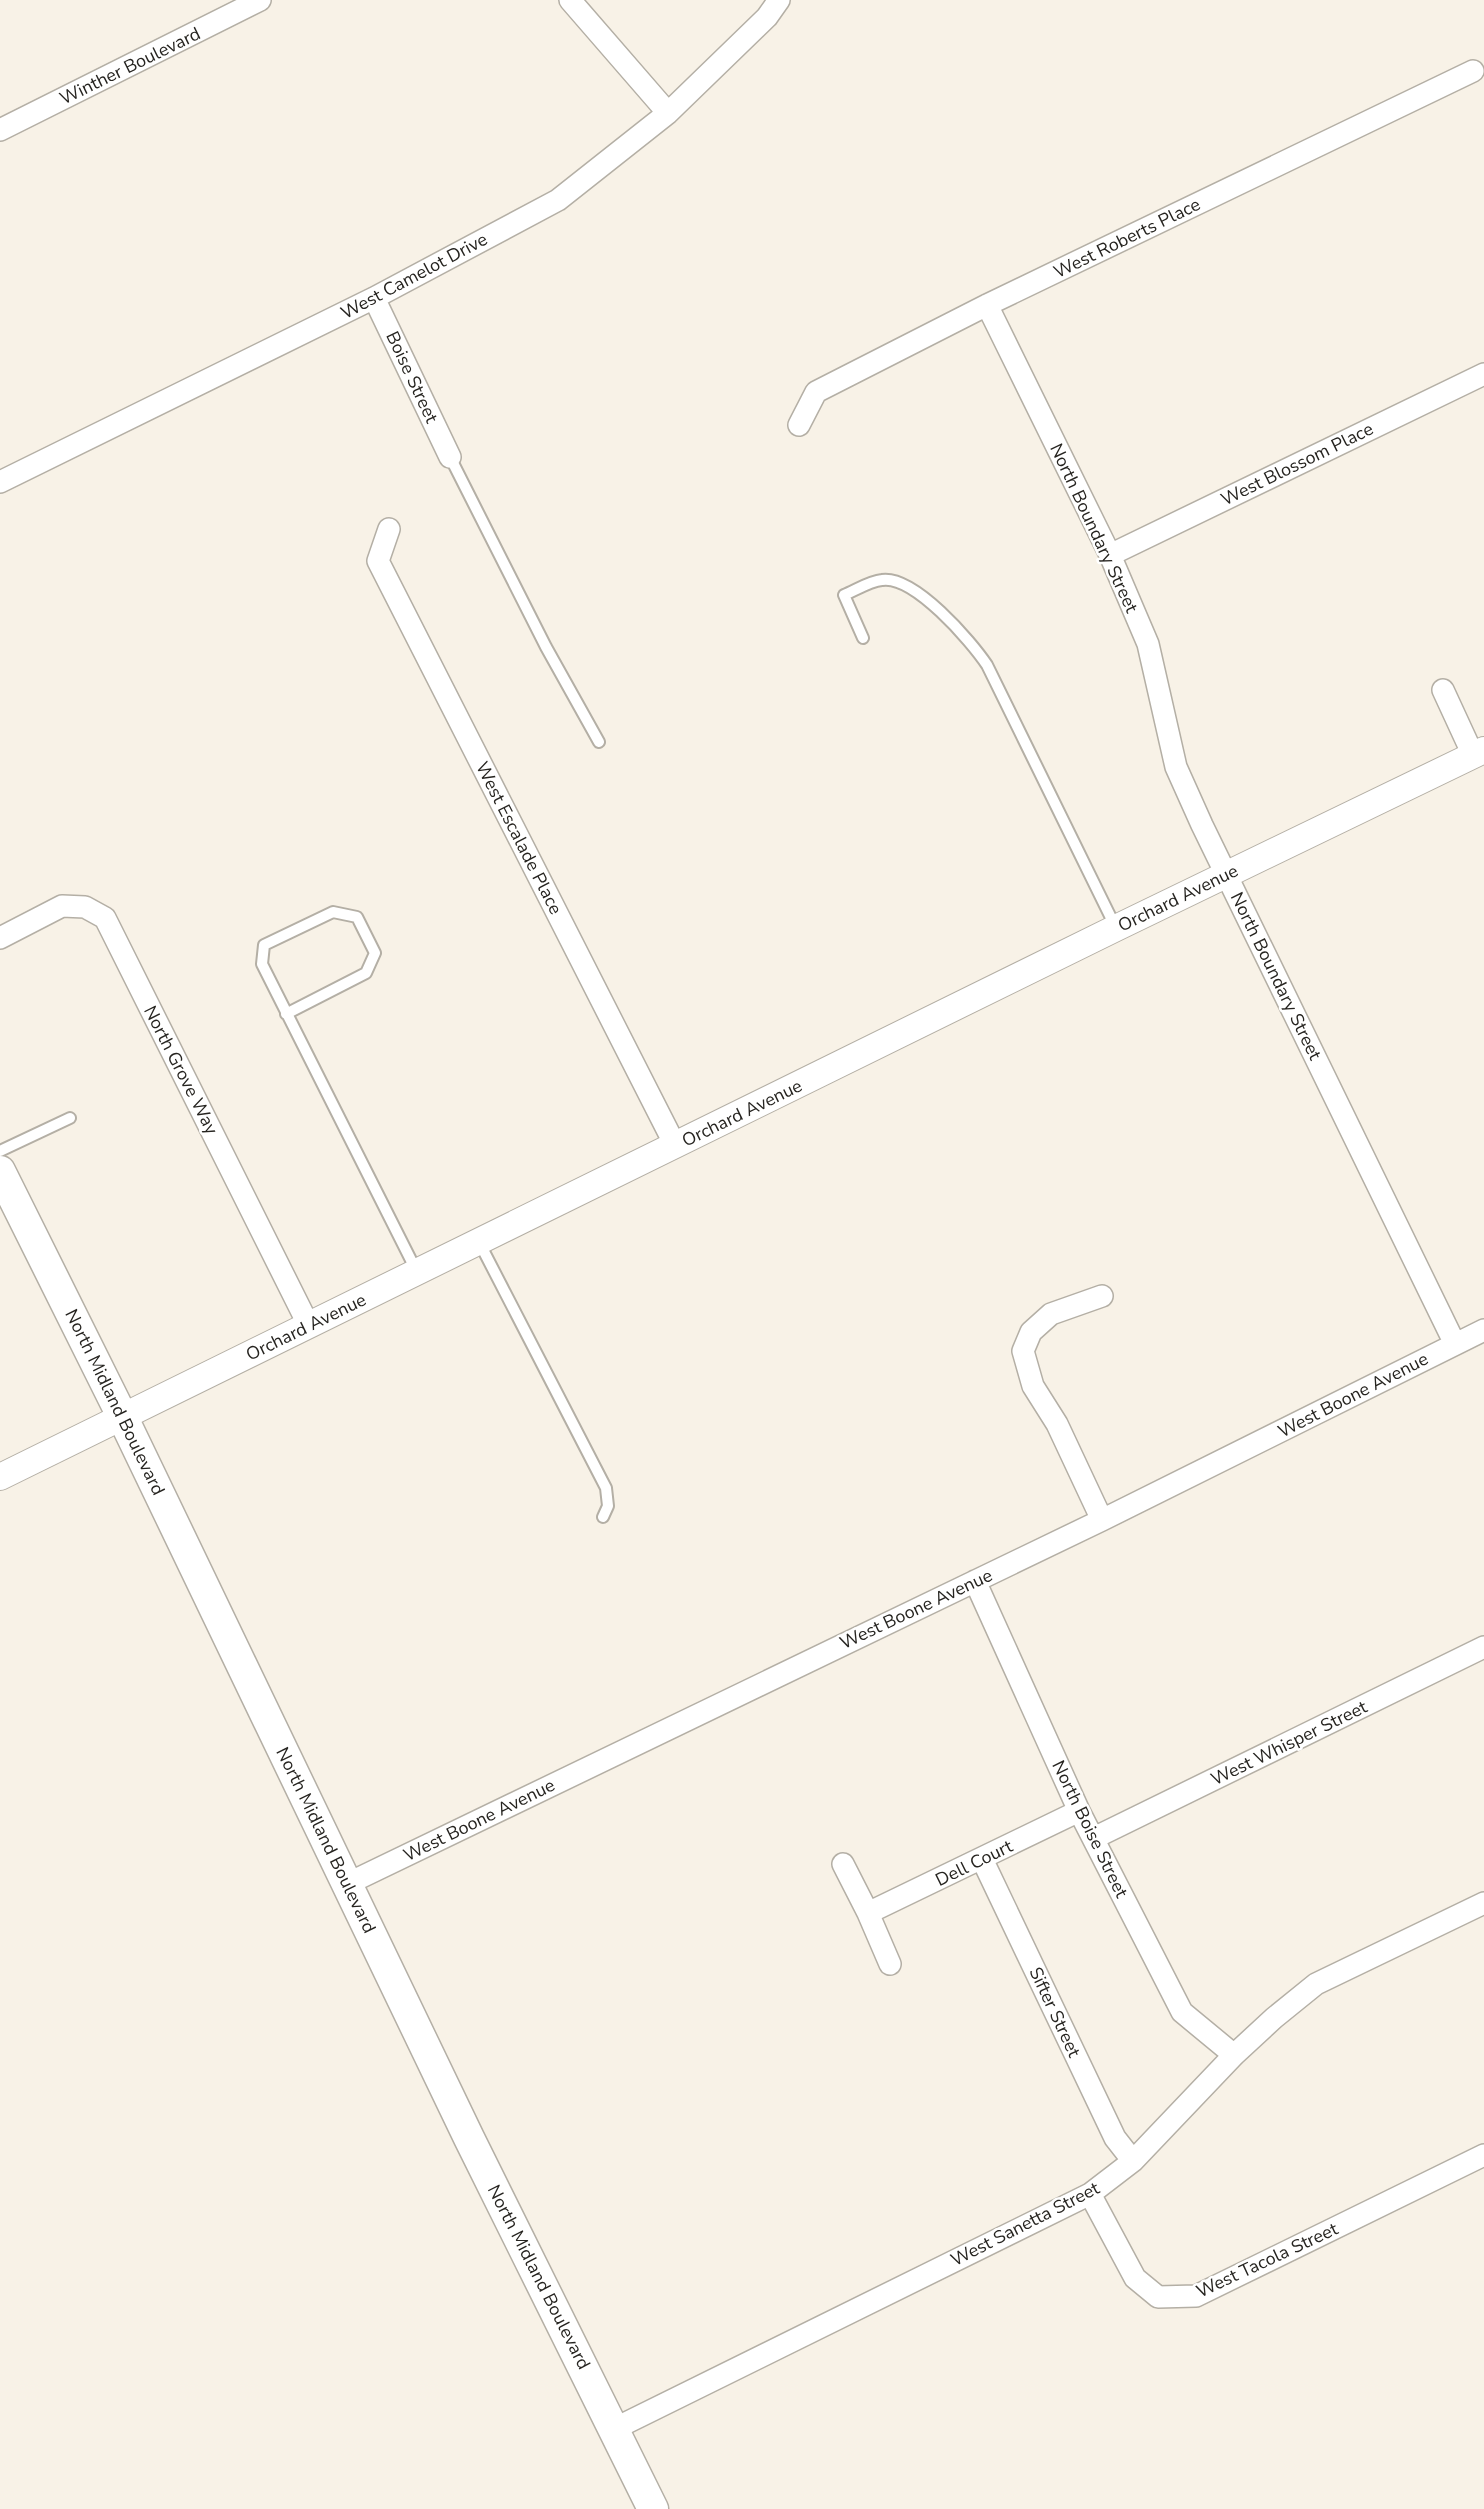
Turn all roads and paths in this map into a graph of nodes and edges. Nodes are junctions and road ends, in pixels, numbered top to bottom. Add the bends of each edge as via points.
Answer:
1 (260, 0) edge
2 (570, 0) edge
3 (779, 0) edge
4 (1473, 71) dead end
5 (668, 113) junction
6 (0, 130) edge
7 (374, 298) junction
8 (987, 305) junction
9 (1484, 374) edge
10 (799, 425) dead end
11 (450, 457) joint
12 (0, 482) edge
13 (389, 529) dead end
14 (1110, 555) junction
15 (863, 638) dead end
16 (1443, 690) dead end
17 (599, 742) dead end
18 (1479, 752) edge
19 (1227, 875) junction
20 (1116, 928) junction
21 (0, 938) edge
22 (286, 1014) junction
23 (70, 1118) dead end
24 (675, 1145) junction
25 (0, 1151) edge
26 (0, 1171) edge
27 (479, 1242) junction
28 (417, 1273) junction
29 (1102, 1296) dead end
30 (309, 1326) junction
31 (1484, 1329) edge
32 (1455, 1344) junction
33 (122, 1416) junction
34 (0, 1477) edge
35 (603, 1517) dead end
36 (1102, 1520) junction
37 (975, 1581) junction
38 (1484, 1647) edge
39 (1079, 1811) junction
40 (1094, 1838) junction
41 (982, 1859) junction
42 (843, 1864) dead end
43 (347, 1884) junction
44 (1484, 1903) edge
45 (868, 1913) junction
46 (891, 1964) dead end
47 (1234, 2055) junction
48 (1484, 2155) edge
49 (1133, 2162) junction
50 (1090, 2194) junction
51 (615, 2428) junction
52 (652, 2509) edge

1 - 6 street, Winther Boulevard
2 - 5 street
3 - 5 street, West Camelot Drive via 767,17
4 - 8 street, West Roberts Place
5 - 7 street, West Camelot Drive via 558,200
7 - 11 street, Boise Street
7 - 12 street, West Camelot Drive
8 - 10 street, West Roberts Place via 816,392
8 - 14 street, North Boundary Street
9 - 14 street, West Blossom Place
11 - 17 lane
13 - 24 street, West Escalade Place via 378,561
14 - 19 street, North Boundary Street via 1148,644 1176,766
15 - 20 lane via 844,595 884,579 901,584 947,616 974,645
16 - 18 street
18 - 19 street, Orchard Avenue
19 - 20 street, Orchard Avenue
19 - 32 street, North Boundary Street
20 - 24 street, Orchard Avenue
21 - 30 street, North Grove Way via 62,906 85,907 105,918
22 - 22 lane via 262,964 264,945 333,912 357,917 375,953 366,973
22 - 28 lane
23 - 25 lane
24 - 27 street, Orchard Avenue
26 - 33 main road, North Midland Boulevard
27 - 28 street, Orchard Avenue
27 - 35 lane via 606,1488 608,1506
28 - 30 street, Orchard Avenue
29 - 36 street via 1051,1314 1031,1332 1023,1351 1033,1386 1057,1424
30 - 33 street, Orchard Avenue
31 - 32 street, West Boone Avenue
32 - 36 street, West Boone Avenue
33 - 34 street, Orchard Avenue
33 - 43 main road, North Midland Boulevard
36 - 37 street, West Boone Avenue
37 - 39 street, North Boise Street
37 - 43 street, West Boone Avenue
38 - 40 street, West Whisper Street
39 - 40 street, North Boise Street
39 - 41 street, Dell Court
40 - 47 street, North Boise Street via 1182,2012
41 - 45 street, Dell Court
41 - 49 street, Sifter Street via 1115,2138
42 - 45 street
43 - 51 main road, North Midland Boulevard
44 - 47 street, West Sanetta Street via 1316,1984
45 - 46 street
47 - 49 street, West Sanetta Street
48 - 50 street, West Tacola Street via 1196,2296 1158,2296 1135,2278
49 - 50 street, West Sanetta Street
50 - 51 street, West Sanetta Street
51 - 52 main road, North Midland Boulevard

